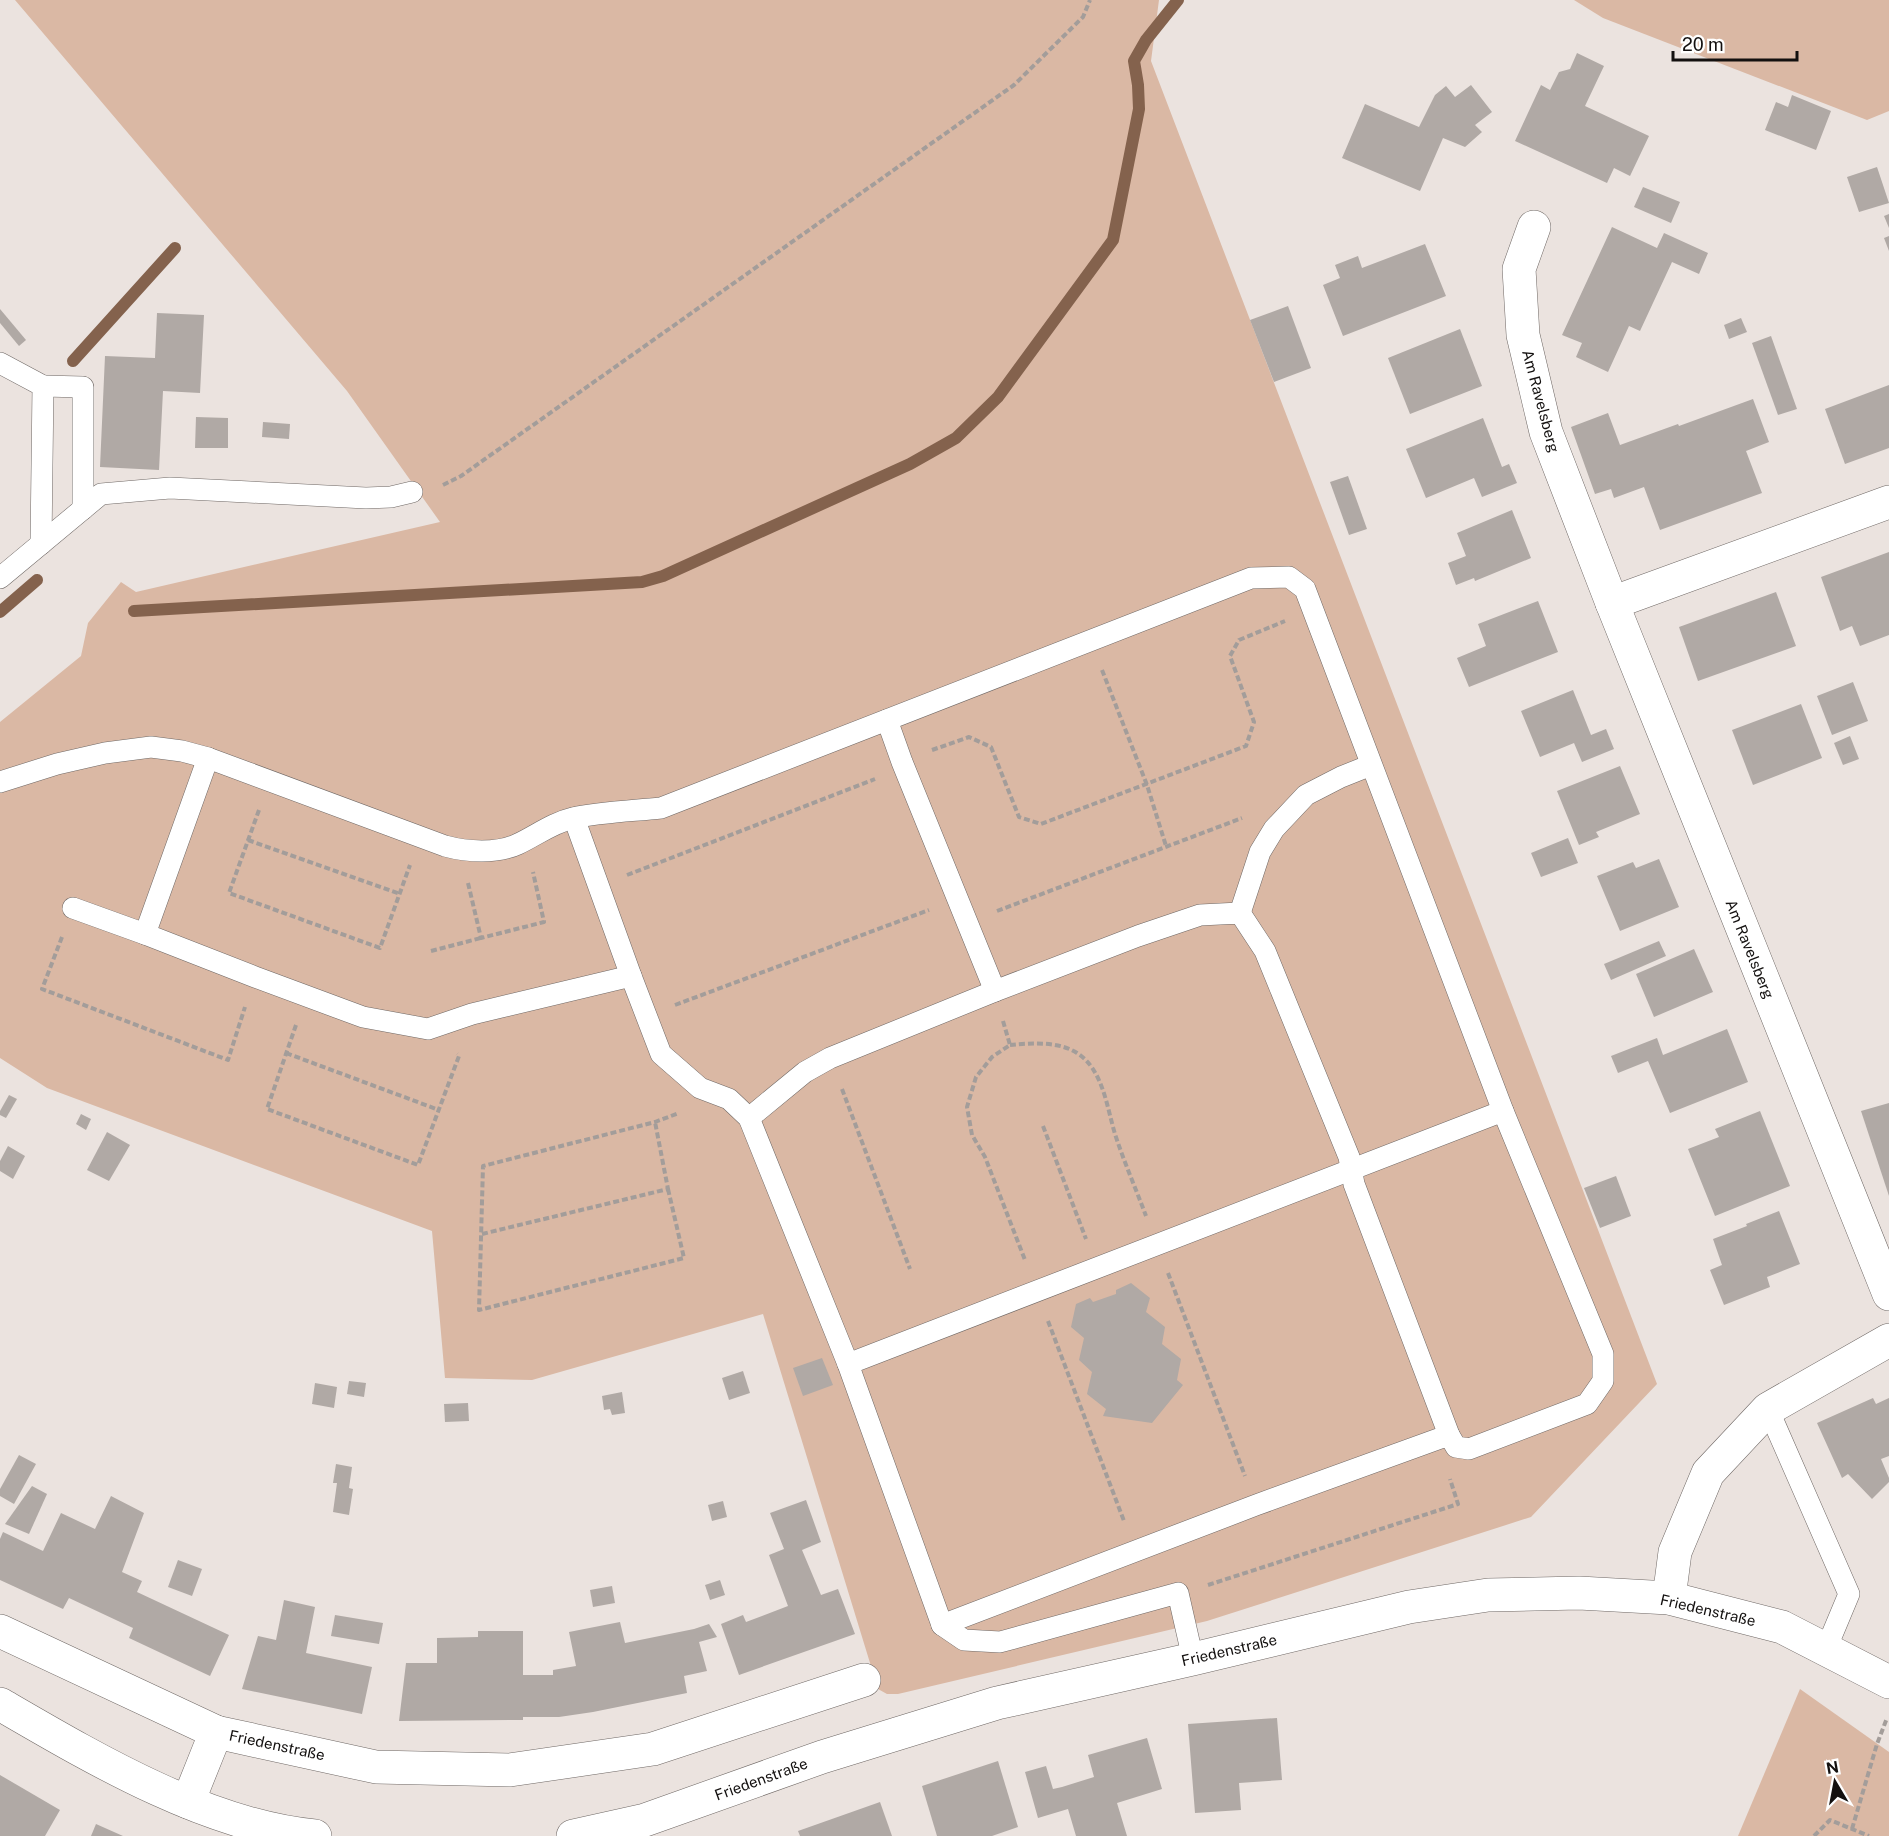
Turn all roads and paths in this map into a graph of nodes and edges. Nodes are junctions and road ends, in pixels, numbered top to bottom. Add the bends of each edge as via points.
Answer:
1 (1090, 0) edge
2 (1534, 227) dead end
3 (0, 363) edge
4 (43, 386) junction
5 (412, 492) joint
6 (1889, 502) edge
7 (83, 509) junction
8 (41, 544) junction
9 (0, 578) edge
10 (1612, 603) junction
11 (1313, 609) junction
12 (1090, 641) junction
13 (887, 720) junction
14 (208, 758) junction
15 (902, 762) junction
16 (1371, 765) junction
17 (269, 781) junction
18 (0, 782) edge
19 (1147, 785) junction
20 (574, 818) junction
21 (1274, 829) junction
22 (420, 837) junction
23 (247, 839) junction
24 (517, 845) junction
25 (1166, 846) junction
26 (459, 850) junction
27 (598, 886) junction
28 (399, 894) junction
29 (958, 899) junction
30 (74, 908) joint
31 (1240, 913) junction
32 (967, 923) junction
33 (145, 934) junction
34 (481, 938) junction
35 (431, 951) dead end
36 (631, 976) junction
37 (255, 977) junction
38 (995, 991) junction
39 (305, 995) junction
40 (646, 1015) junction
41 (428, 1029) junction
42 (286, 1053) junction
43 (830, 1058) junction
44 (700, 1088) junction
45 (439, 1110) junction
46 (1503, 1111) junction
47 (749, 1118) junction
48 (655, 1122) junction
49 (1043, 1126) dead end
50 (1351, 1170) junction
51 (668, 1189) junction
52 (482, 1234) junction
53 (1096, 1268) junction
54 (910, 1269) dead end
55 (1889, 1294) edge
56 (1889, 1340) edge
57 (848, 1364) junction
58 (1768, 1409) junction
59 (1453, 1441) junction
60 (1178, 1593) junction
61 (1669, 1598) junction
62 (942, 1625) junction
63 (0, 1631) edge
64 (1826, 1650) junction
65 (1193, 1659) junction
66 (864, 1680) dead end
67 (1889, 1682) edge
68 (0, 1704) edge
69 (1889, 1714) edge
70 (216, 1732) junction
71 (188, 1802) junction
72 (1852, 1829) junction
73 (315, 1836) edge
74 (573, 1836) edge
75 (1814, 1836) edge
76 (1869, 1836) edge

1 - 5 path via 1083,17 1014,85 461,476 438,487
2 - 10 street, Am Ravelsberg via 1519,270 1524,335 1546,432
3 - 4 lane
4 - 7 lane via 83,387
4 - 8 lane
5 - 7 lane via 366,498 170,488 101,494
6 - 10 street
7 - 8 lane
8 - 9 lane
10 - 55 street, Am Ravelsberg
11 - 12 lane via 1305,589 1289,577 1251,578
11 - 16 lane
11 - 19 path via 1239,640 1230,656 1254,722 1246,746
12 - 13 lane
12 - 19 path
13 - 15 lane
13 - 20 lane via 661,808
14 - 17 lane
14 - 18 lane via 151,747 57,764
14 - 33 lane
15 - 19 path via 969,737 991,747 1019,817 1041,824
15 - 27 path via 879,778
15 - 29 lane
16 - 21 lane via 1306,795
16 - 46 lane
17 - 22 lane
17 - 23 path
19 - 25 path
20 - 24 lane via 552,825
20 - 27 lane
21 - 25 path via 1253,814
21 - 31 lane via 1260,852
22 - 26 lane
22 - 28 path
23 - 28 path
23 - 28 path via 229,893 380,948
24 - 26 lane via 492,851
24 - 34 path via 530,859 544,922
25 - 32 path
26 - 34 path
27 - 36 lane
29 - 32 lane
29 - 40 path
30 - 33 lane
30 - 37 path via 42,990 228,1060
31 - 38 lane via 1200,915
31 - 50 lane via 1265,951 1349,1156
32 - 38 lane
33 - 37 lane
34 - 35 path
36 - 40 lane
36 - 41 lane via 472,1014
37 - 39 lane
38 - 43 lane
39 - 41 lane via 363,1017
39 - 42 path
40 - 44 lane via 661,1054
41 - 45 path via 459,1056
42 - 45 path
42 - 45 path via 267,1109 288,1117 418,1165
43 - 47 lane via 805,1072
43 - 54 path
44 - 47 lane via 729,1099
44 - 48 path via 686,1110
46 - 50 lane
46 - 59 lane via 1603,1354 1603,1381 1587,1404 1469,1449
47 - 57 lane
48 - 51 path
48 - 52 path via 483,1166
49 - 53 path
50 - 53 lane
50 - 59 lane
51 - 52 path
51 - 52 path via 684,1258 479,1310
53 - 57 lane
56 - 58 street
57 - 62 lane
58 - 61 street via 1708,1473 1675,1552
58 - 64 lane via 1849,1594
59 - 60 path via 1445,1463 1458,1504
59 - 62 lane via 1201,1526
60 - 62 lane via 1000,1642 964,1640
60 - 65 lane
61 - 64 street, Friedenstraße via 1782,1628
61 - 65 street, Friedenstraße via 1578,1593 1488,1595 1409,1607
63 - 70 street, Friedenstraße
64 - 67 street, Friedenstraße
65 - 74 street, Friedenstraße via 998,1703 822,1757 645,1820
66 - 70 street, Friedenstraße via 653,1749 510,1770 376,1767
68 - 71 street via 89,1756
69 - 72 path
70 - 71 street, Friedenstraße
71 - 73 street via 239,1820
72 - 75 path via 1830,1820
72 - 76 path

